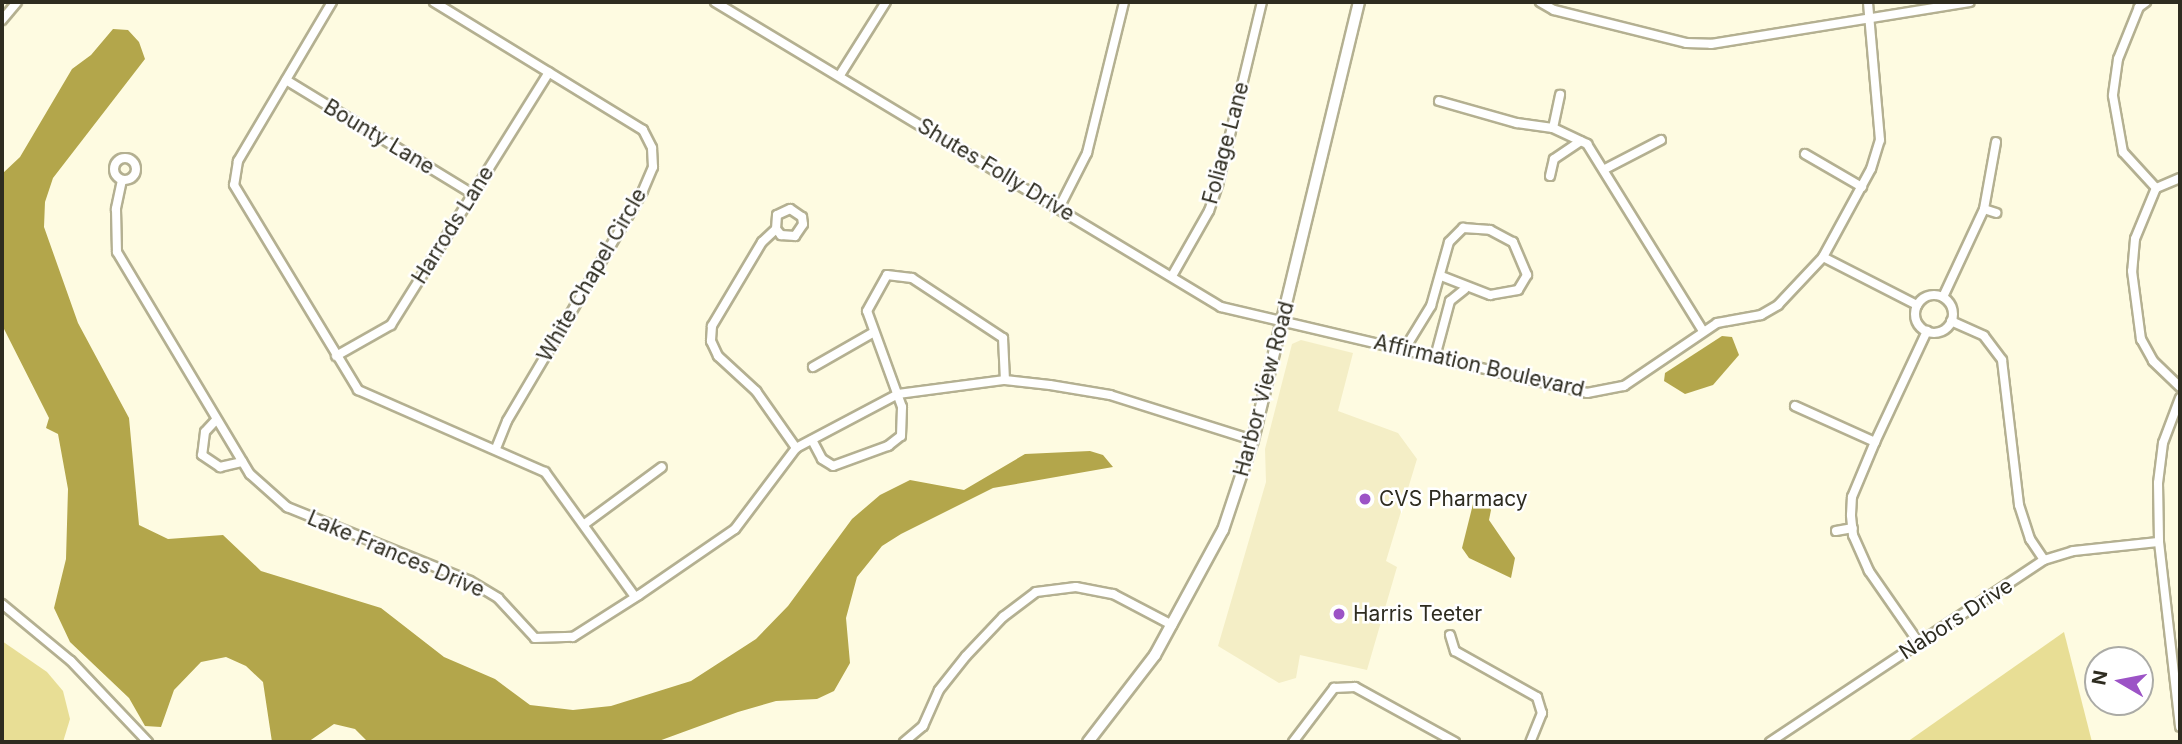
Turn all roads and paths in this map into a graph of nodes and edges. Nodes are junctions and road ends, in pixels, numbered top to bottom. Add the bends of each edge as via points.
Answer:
1 (17, 2) edge
2 (332, 2) edge
3 (434, 2) edge
4 (715, 2) edge
5 (886, 2) edge
6 (1125, 2) edge
7 (1262, 2) edge
8 (1359, 2) edge
9 (1540, 2) edge
10 (1867, 2) edge
11 (1970, 2) edge
12 (2131, 2) edge
13 (726, 4) edge
14 (2142, 4) edge
15 (1870, 16) junction
16 (2, 20) edge
17 (549, 72) junction
18 (840, 75) junction
19 (286, 80) junction
20 (1560, 95) dead end
21 (1439, 101) dead end
22 (1553, 128) junction
23 (1661, 140) dead end
24 (1581, 141) junction
25 (1996, 142) dead end
26 (1805, 154) dead end
27 (1605, 169) junction
28 (1550, 176) dead end
29 (2180, 178) edge
30 (122, 180) dead end
31 (1862, 187) junction
32 (2156, 188) junction
33 (473, 194) junction
34 (1059, 208) junction
35 (1984, 209) junction
36 (1996, 213) dead end
37 (776, 229) dead end
38 (1823, 257) junction
39 (1171, 276) junction
40 (1441, 276) junction
41 (1465, 289) junction
42 (1943, 297) junction
43 (1917, 305) junction
44 (1283, 321) junction
45 (1951, 321) junction
46 (1703, 331) junction
47 (1927, 331) junction
48 (874, 332) junction
49 (1404, 350) junction
50 (336, 356) junction
51 (1435, 357) junction
52 (813, 367) dead end
53 (1005, 380) junction
54 (2180, 387) edge
55 (898, 394) junction
56 (2180, 398) edge
57 (1795, 406) dead end
58 (216, 421) junction
59 (812, 440) junction
60 (1253, 440) junction
61 (1875, 442) junction
62 (496, 448) junction
63 (796, 448) junction
64 (242, 462) junction
65 (662, 467) dead end
66 (586, 523) junction
67 (1853, 528) junction
68 (1836, 531) dead end
69 (2159, 542) junction
70 (2045, 560) junction
71 (635, 597) junction
72 (2, 604) edge
73 (1172, 625) junction
74 (1450, 635) dead end
75 (1919, 643) junction
76 (2180, 727) edge
77 (148, 742) edge
78 (904, 742) edge
79 (1088, 742) edge
80 (1293, 742) edge
81 (1455, 742) edge
82 (1530, 742) edge
83 (1770, 742) edge

1 - 16 street
2 - 19 street
3 - 17 street, White Chapel Circle
4 - 13 street, Shutes Folly Drive
5 - 18 street
6 - 34 street via 1087,153
7 - 39 street, Foliage Lane via 1218,184 1209,211
8 - 44 main road, Harbor View Road
9 - 15 street via 1554,10 1686,43 1742,40
10 - 15 street, Affirmation Boulevard
11 - 15 street
12 - 14 street
13 - 18 street, Shutes Folly Drive
14 - 32 street via 2118,59 2113,96 2123,152
15 - 31 street, Affirmation Boulevard via 1882,125
17 - 33 street, Harrods Lane
17 - 62 street, White Chapel Circle via 643,130 652,148 653,167 507,421
18 - 34 street, Shutes Folly Drive
19 - 33 street, Bounty Lane
19 - 50 street via 238,161 234,185
20 - 22 street
21 - 22 street
22 - 24 street
23 - 27 street
24 - 27 street
24 - 28 street via 1554,159
25 - 35 street
26 - 31 street
27 - 46 street
29 - 32 street
30 - 58 street, Lake Frances Drive via 116,209 117,252
31 - 38 street, Affirmation Boulevard
32 - 54 street via 2134,239 2132,271 2141,339 2153,361
33 - 50 street, Harrods Lane via 391,325
34 - 39 street, Shutes Folly Drive
35 - 36 street
35 - 42 street
37 - 63 street via 762,242 712,326 711,341 718,356 756,391
38 - 43 street
38 - 46 street, Affirmation Boulevard via 1778,305 1761,315 1717,323
39 - 44 street, Shutes Folly Drive via 1221,307
40 - 41 street
40 - 41 street via 1449,242 1463,228 1490,230 1513,242 1527,275 1518,290 1490,295
40 - 49 street via 1431,306
41 - 51 street via 1450,301
42 - 43 street via 1928,295
42 - 45 street via 1952,307
43 - 47 street via 1916,320
44 - 49 street, Affirmation Boulevard
44 - 60 main road, Harbor View Road
45 - 47 street via 1938,332
45 - 70 street via 1984,336 2002,360 2021,514
46 - 51 street, Affirmation Boulevard via 1625,386 1606,392 1587,393
47 - 61 street
48 - 52 street
48 - 53 street via 867,311 887,275 902,274 1003,338
48 - 55 street
49 - 51 street, Affirmation Boulevard
50 - 62 street via 358,390
53 - 55 street, Lake Frances Drive
53 - 60 street, Lake Frances Drive via 1110,395
55 - 59 street, Lake Frances Drive
55 - 59 street via 904,420 901,436 888,446 833,466 822,459
56 - 69 street via 2163,443
57 - 61 street
58 - 64 street, Lake Frances Drive
58 - 64 street via 205,432 202,455 220,467
59 - 63 street, Lake Frances Drive
60 - 73 main road, Harbor View Road via 1223,530
61 - 67 street via 1852,497
62 - 66 street via 545,472
63 - 71 street, Lake Frances Drive via 735,529
64 - 71 street, Lake Frances Drive via 287,508 470,581 498,598 535,638 573,637
65 - 66 street
66 - 71 street
67 - 68 street
67 - 75 street via 1869,571
69 - 70 street, Nabors Drive via 2073,551
69 - 76 street
70 - 75 street, Nabors Drive
72 - 77 street via 71,661
73 - 78 street via 1113,594 1076,587 1036,592 1003,617 966,656 939,690 923,726
73 - 79 main road, Harbor View Road via 1141,677
74 - 82 street via 1455,651 1536,697 1542,713
75 - 83 street, Nabors Drive
80 - 81 street via 1334,688 1355,687

